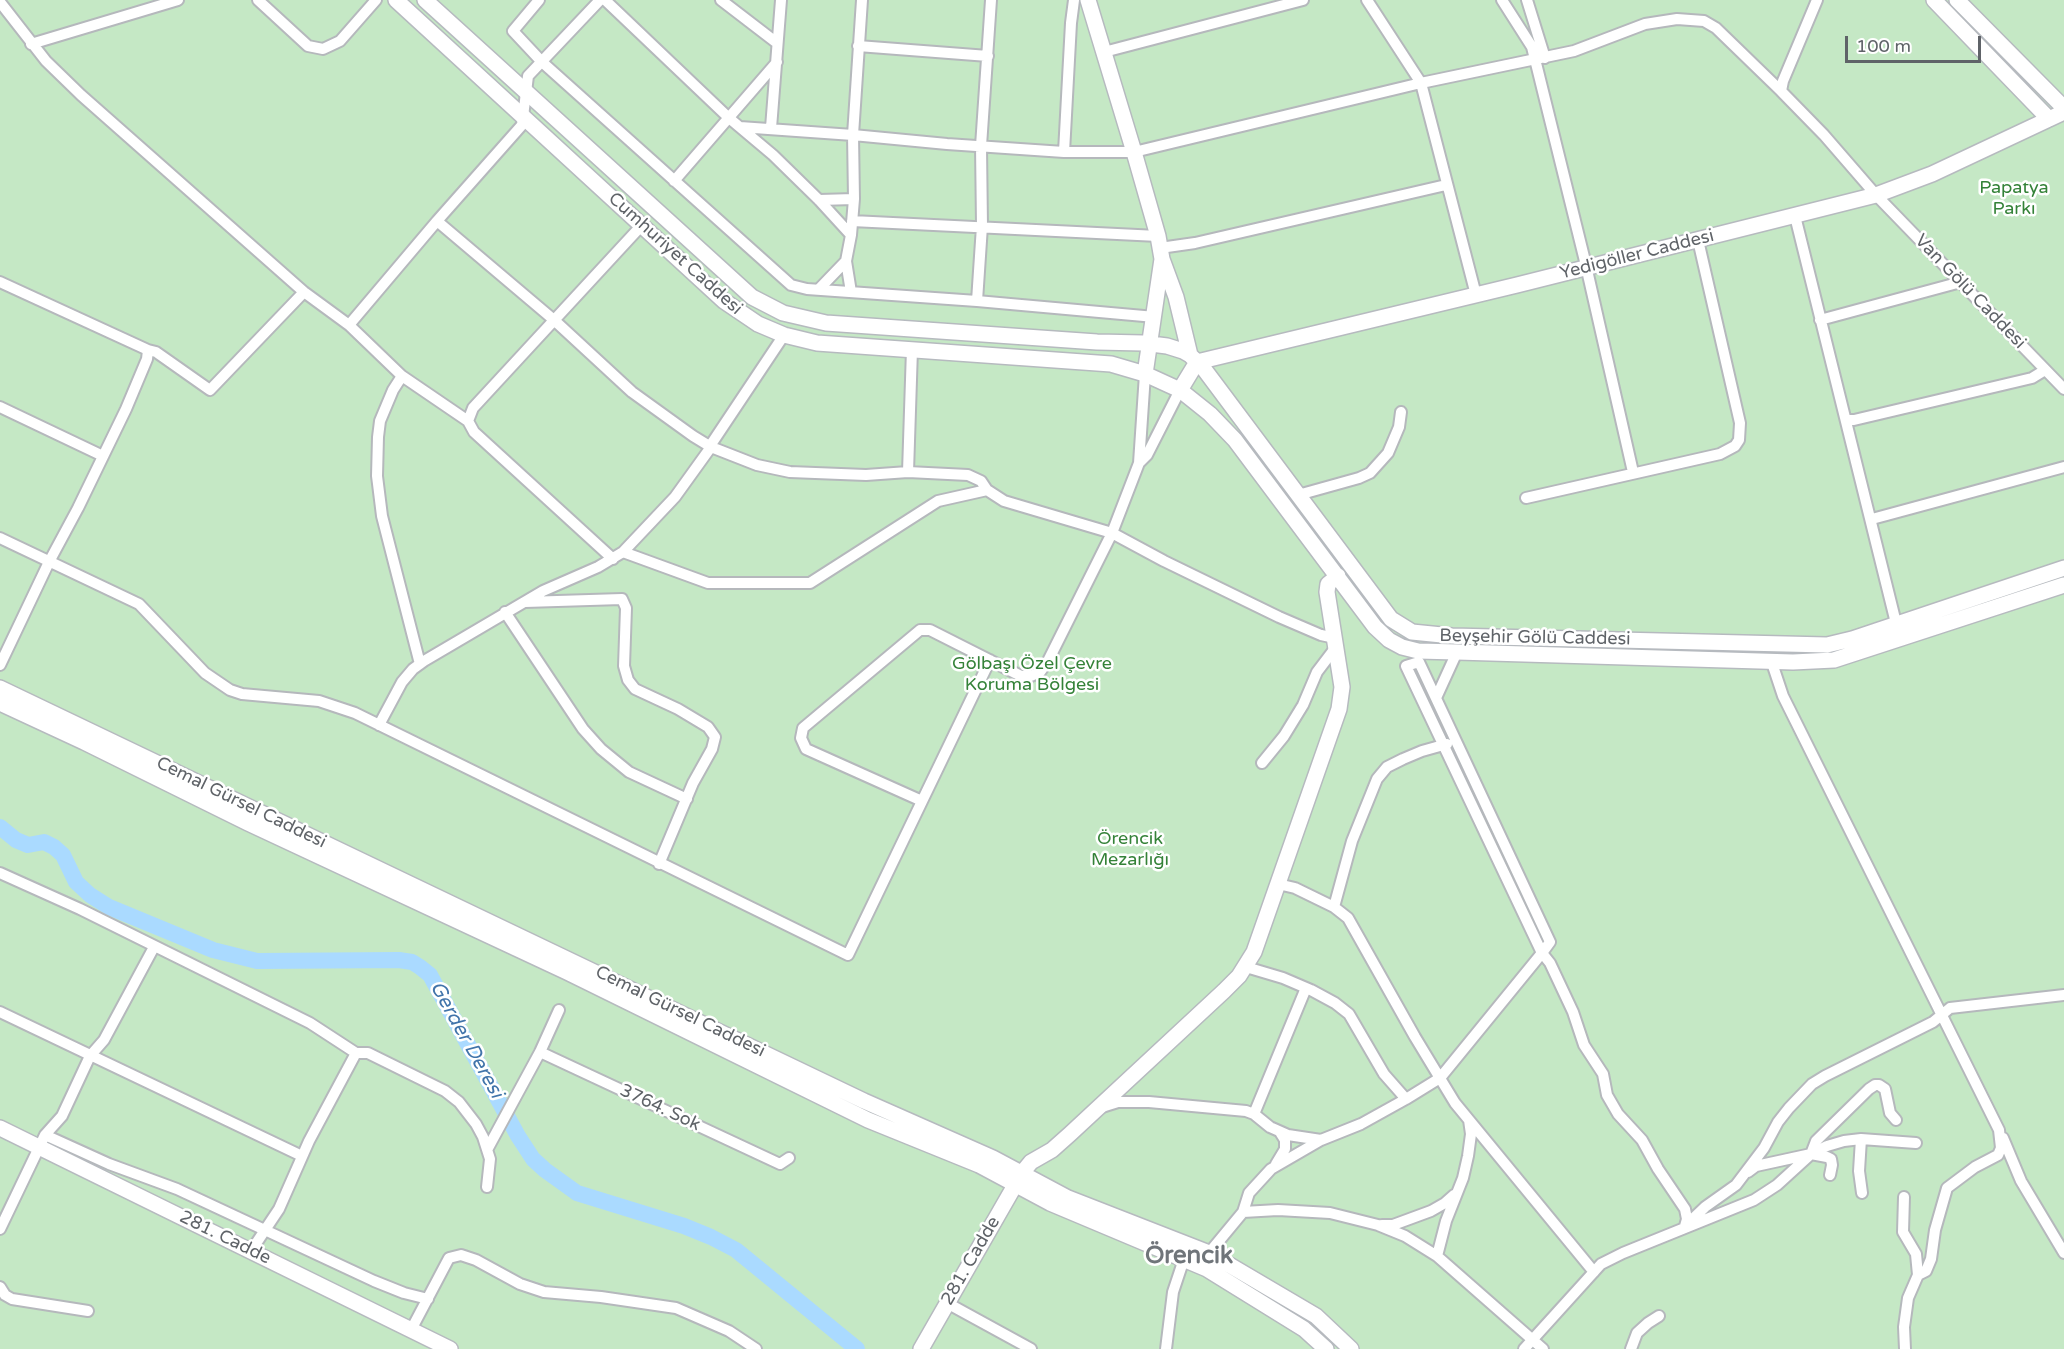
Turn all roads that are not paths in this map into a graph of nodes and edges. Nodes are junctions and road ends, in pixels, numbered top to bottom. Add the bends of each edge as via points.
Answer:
1 (178, 0) edge
2 (258, 0) edge
3 (376, 0) edge
4 (396, 0) edge
5 (425, 0) edge
6 (539, 0) edge
7 (600, 0) edge
8 (605, 0) edge
9 (721, 0) edge
10 (781, 0) edge
11 (862, 0) edge
12 (991, 0) edge
13 (1074, 0) edge
14 (1088, 0) edge
15 (1303, 0) edge
16 (1367, 0) edge
17 (1502, 0) edge
18 (1527, 0) edge
19 (1817, 0) edge
20 (1934, 0) edge
21 (1957, 0) edge
22 (0, 2) edge
23 (777, 43) junction
24 (31, 44) junction
25 (858, 46) junction
26 (1104, 52) junction
27 (988, 56) junction
28 (1540, 59) junction
29 (542, 62) junction
30 (777, 62) junction
31 (1421, 83) junction
32 (1781, 91) junction
33 (526, 93) junction
34 (2064, 110) edge
35 (524, 117) junction
36 (729, 118) junction
37 (2049, 119) junction
38 (740, 127) junction
39 (771, 128) junction
40 (853, 135) junction
41 (981, 146) junction
42 (1064, 152) junction
43 (1134, 152) junction
44 (674, 181) junction
45 (1446, 185) junction
46 (1876, 195) junction
47 (854, 199) junction
48 (819, 200) junction
49 (1795, 216) junction
50 (437, 220) junction
51 (852, 222) junction
52 (642, 225) junction
53 (982, 226) junction
54 (851, 235) junction
55 (1698, 240) junction
56 (1160, 248) junction
57 (846, 261) junction
58 (1587, 268) junction
59 (0, 282) edge
60 (1961, 282) junction
61 (819, 289) junction
62 (304, 292) junction
63 (851, 292) junction
64 (1476, 295) junction
65 (977, 301) junction
66 (1155, 317) junction
67 (554, 320) junction
68 (1820, 320) junction
69 (349, 326) junction
70 (784, 335) junction
71 (1151, 344) junction
72 (912, 349) junction
73 (148, 350) junction
74 (1194, 359) junction
75 (2045, 370) junction
76 (1145, 374) junction
77 (402, 376) junction
78 (2064, 389) edge
79 (1180, 390) junction
80 (0, 407) edge
81 (1401, 412) dead end
82 (1847, 420) junction
83 (468, 421) junction
84 (710, 447) junction
85 (103, 456) junction
86 (1139, 463) junction
87 (2064, 467) edge
88 (908, 472) junction
89 (1633, 472) junction
90 (987, 490) junction
91 (1298, 495) junction
92 (1526, 498) dead end
93 (1872, 519) junction
94 (1112, 533) junction
95 (0, 538) edge
96 (1338, 550) junction
97 (623, 552) junction
98 (614, 559) junction
99 (1326, 560) junction
100 (49, 562) junction
101 (2064, 568) edge
102 (1338, 576) junction
103 (1362, 582) junction
104 (2064, 585) edge
105 (1350, 592) junction
106 (525, 602) junction
107 (505, 612) junction
108 (1896, 623) junction
109 (1409, 631) junction
110 (1335, 643) junction
111 (1771, 644) junction
112 (1404, 648) junction
113 (1457, 652) junction
114 (1813, 654) junction
115 (990, 660) junction
116 (1771, 660) junction
117 (420, 664) junction
118 (1412, 664) junction
119 (0, 665) edge
120 (0, 688) edge
121 (1436, 698) junction
122 (0, 703) edge
123 (379, 725) junction
124 (1456, 741) junction
125 (1443, 745) junction
126 (1262, 762) dead end
127 (687, 799) junction
128 (922, 801) junction
129 (659, 864) junction
130 (0, 873) edge
131 (1278, 884) junction
132 (1334, 907) junction
133 (154, 947) junction
134 (1542, 953) junction
135 (1246, 966) junction
136 (1306, 988) junction
137 (2064, 995) edge
138 (559, 1010) dead end
139 (0, 1012) edge
140 (1942, 1014) junction
141 (540, 1052) junction
142 (356, 1053) junction
143 (90, 1056) junction
144 (1440, 1078) junction
145 (1406, 1099) junction
146 (1098, 1108) junction
147 (1254, 1114) junction
148 (1469, 1120) junction
149 (1896, 1120) dead end
150 (1996, 1121) junction
151 (0, 1128) edge
152 (1280, 1132) junction
153 (1861, 1138) junction
154 (1321, 1140) junction
155 (42, 1141) junction
156 (1916, 1143) dead end
157 (488, 1148) junction
158 (1811, 1154) junction
159 (302, 1156) junction
160 (784, 1161) dead end
161 (1271, 1169) junction
162 (1830, 1175) dead end
163 (1744, 1176) junction
164 (1018, 1179) junction
165 (487, 1187) dead end
166 (1456, 1193) junction
167 (1862, 1193) dead end
168 (1904, 1197) dead end
169 (1243, 1212) junction
170 (1378, 1225) junction
171 (1685, 1226) junction
172 (0, 1229) edge
173 (264, 1231) junction
174 (251, 1251) junction
175 (1209, 1253) junction
176 (2064, 1253) edge
177 (1437, 1256) junction
178 (1184, 1259) junction
179 (1594, 1272) junction
180 (1918, 1275) junction
181 (0, 1287) edge
182 (428, 1299) junction
183 (947, 1303) junction
184 (88, 1311) dead end
185 (1659, 1316) dead end
186 (411, 1330) junction
187 (1533, 1340) junction
188 (450, 1349) edge
189 (756, 1349) edge
190 (921, 1349) edge
191 (1031, 1349) edge
192 (1166, 1349) edge
193 (1326, 1349) edge
194 (1351, 1349) edge
195 (1524, 1349) edge
196 (1543, 1349) edge
197 (1631, 1349) edge
198 (1905, 1349) edge

1 - 24 street
2 - 3 street via 308,46 323,49 340,41
4 - 35 street, Cumhuriyet Caddesi
5 - 33 street, Cumhuriyet Caddesi
6 - 29 street via 513,31
7 - 29 street
8 - 36 street
9 - 23 street
10 - 23 street
11 - 25 street
12 - 27 street
13 - 42 street
14 - 26 street
15 - 26 street
16 - 31 street
17 - 28 street
18 - 28 street
19 - 32 street
20 - 37 street
21 - 34 street
22 - 24 street
23 - 30 street
24 - 62 street via 81,95
25 - 27 street
25 - 40 street
26 - 43 street
27 - 41 street
28 - 31 street, Van Gölü Caddesi
28 - 32 street, Van Gölü Caddesi via 1645,24 1677,19 1704,21
28 - 58 street
29 - 33 street via 528,76
29 - 44 street
30 - 36 street
30 - 39 street
31 - 43 street, Van Gölü Caddesi
31 - 45 street
32 - 46 street, Van Gölü Caddesi
33 - 35 street
33 - 71 street, Cumhuriyet Caddesi via 752,297 783,314 826,324
34 - 37 street, Yedigöller Caddesi
35 - 50 street via 522,125
35 - 52 street, Cumhuriyet Caddesi
36 - 38 street
36 - 44 street
37 - 46 street, Yedigöller Caddesi via 1932,174
38 - 39 street, Van Gölü Caddesi
38 - 48 street
39 - 40 street, Van Gölü Caddesi
40 - 41 street, Van Gölü Caddesi
40 - 47 street
41 - 42 street, Van Gölü Caddesi
41 - 53 street
42 - 43 street, Van Gölü Caddesi
43 - 56 street
44 - 61 street via 782,280 798,287
45 - 56 street
45 - 64 street
46 - 49 street, Yedigöller Caddesi
46 - 60 street, Van Gölü Caddesi
47 - 48 street
47 - 51 street
48 - 54 street
49 - 55 street, Yedigöller Caddesi
49 - 68 street
50 - 67 street
50 - 69 street
51 - 53 street
51 - 54 street
52 - 67 street
52 - 70 street, Cumhuriyet Caddesi via 736,311
53 - 56 street
53 - 65 street
54 - 57 street
55 - 58 street, Yedigöller Caddesi
55 - 89 street via 1740,423 1739,440 1720,454
56 - 66 street
56 - 74 street
57 - 61 street
57 - 63 street
58 - 64 street, Yedigöller Caddesi
58 - 89 street
59 - 73 street
60 - 68 street
60 - 75 street, Van Gölü Caddesi
61 - 63 street
62 - 69 street
62 - 73 street via 210,390
63 - 65 street
64 - 74 street, Yedigöller Caddesi
65 - 66 street
66 - 71 street
67 - 83 street via 473,408
67 - 84 street via 632,392
68 - 82 street
69 - 77 street
70 - 72 street, Cumhuriyet Caddesi via 817,343
70 - 84 street
71 - 74 street via 1176,348
71 - 76 street
72 - 76 street, Cumhuriyet Caddesi via 1111,364
72 - 88 street
73 - 85 street
74 - 79 street
74 - 91 street
75 - 78 street, Van Gölü Caddesi
75 - 82 street via 2032,378
76 - 79 street, Cumhuriyet Caddesi
76 - 86 street
77 - 83 street
77 - 117 street via 380,421 377,476 382,516
79 - 86 street via 1147,455
79 - 99 street, Cumhuriyet Caddesi via 1235,440
80 - 85 street
81 - 91 street via 1388,453 1370,473
82 - 93 street
83 - 98 street via 474,432
84 - 88 street via 757,465 790,472
84 - 97 street via 675,497
85 - 100 street
86 - 94 street
87 - 93 street
88 - 90 street via 968,475 981,481
89 - 92 street
90 - 94 street via 1004,501
90 - 97 street via 938,501 810,583 708,583
91 - 96 street
93 - 108 street
94 - 110 street
94 - 115 street via 1040,672 1021,676
95 - 100 street
96 - 99 street
96 - 103 street
97 - 98 street
98 - 106 street
99 - 102 street, Cumhuriyet Caddesi
100 - 119 street
100 - 123 street via 139,604 205,673 230,690 319,701
101 - 108 street, Beyşehir Gölü Caddesi
102 - 105 street, Cumhuriyet Caddesi
102 - 110 street via 1328,584 1327,592
103 - 105 street
103 - 109 street via 1391,619
104 - 114 street via 1846,657
105 - 112 street, Cumhuriyet Caddesi via 1384,636
106 - 107 street
106 - 127 street via 616,598 625,602 624,666 628,680 635,689 708,727 715,737
107 - 117 street
107 - 127 street via 600,749 629,772
108 - 114 street, Beyşehir Gölü Caddesi
109 - 111 street, Beyşehir Gölü Caddesi via 1430,635
109 - 112 street
110 - 126 street via 1284,736
110 - 131 street via 1342,687 1339,709
111 - 114 street, Beyşehir Gölü Caddesi
111 - 116 street
112 - 113 street
112 - 118 street
113 - 116 street
113 - 121 street
114 - 116 street
115 - 128 street
115 - 128 street via 930,630 920,630 803,728 801,738 806,749
116 - 140 street via 1783,696
117 - 123 street via 402,682
118 - 121 street via 1419,662
118 - 125 street via 1406,666
120 - 164 street, Cemal Gürsel Caddesi via 864,1101 993,1158
121 - 124 street
122 - 164 street, Cemal Gürsel Caddesi via 567,972 868,1120
123 - 129 street
124 - 125 street
124 - 134 street via 1550,942
125 - 132 street via 1387,767 1377,779 1352,841
125 - 134 street
127 - 129 street
128 - 129 street via 848,955
130 - 133 street
131 - 132 street
131 - 135 street
132 - 144 street via 1348,918
133 - 142 street via 310,1023
133 - 143 street via 104,1040
134 - 144 street
134 - 171 street via 1573,1012 1584,1045 1603,1074 1607,1095 1642,1140 1685,1209
135 - 136 street
135 - 146 street
136 - 145 street via 1349,1014 1384,1074
136 - 147 street
137 - 140 street via 1962,1006
138 - 141 street
139 - 143 street
140 - 150 street
140 - 163 street via 1812,1084 1784,1115
141 - 157 street
141 - 160 street, 3764. Sok
142 - 157 street via 368,1053 453,1096 476,1124
142 - 159 street
143 - 155 street via 62,1116
143 - 159 street
144 - 145 street
144 - 148 street
145 - 154 street
146 - 147 street via 1118,1102 1149,1102
146 - 164 street via 1052,1150 1032,1162
147 - 152 street
148 - 166 street via 1468,1156
148 - 179 street
149 - 158 street via 1887,1104 1885,1089 1875,1085 1816,1141
150 - 176 street via 2021,1181
150 - 180 street via 2001,1138 1998,1155 1947,1188 1931,1259 1926,1270
151 - 155 street, 281. Cadde
152 - 154 street
152 - 161 street via 1285,1149
153 - 156 street
153 - 158 street
153 - 167 street
154 - 161 street
155 - 172 street
155 - 173 street via 177,1189
155 - 174 street, 281. Cadde
157 - 165 street
158 - 162 street via 1831,1160
158 - 163 street via 1756,1166
158 - 171 street via 1754,1200
159 - 173 street via 279,1209
161 - 169 street via 1249,1193
163 - 171 street
164 - 175 street, Cemal Gürsel Caddesi
164 - 178 street, Cemal Gürsel Caddesi via 1050,1203
164 - 183 street, 281. Cadde
166 - 170 street via 1431,1211 1393,1225
166 - 177 street
168 - 180 street via 1903,1232 1916,1254
169 - 170 street via 1306,1210
169 - 175 street
170 - 177 street via 1423,1245
171 - 179 street via 1601,1264
173 - 174 street
173 - 182 street via 374,1281
174 - 186 street, 281. Cadde
175 - 194 street, Cemal Gürsel Caddesi via 1316,1316
177 - 187 street
178 - 192 street via 1173,1292
178 - 193 street, Cemal Gürsel Caddesi via 1305,1329
179 - 187 street
180 - 198 street via 1908,1298
181 - 184 street via 12,1299
182 - 186 street
182 - 189 street via 449,1258 461,1255 544,1292 676,1308 729,1331
183 - 190 street, 281. Cadde
183 - 191 street
185 - 197 street via 1637,1333
186 - 188 street, 281. Cadde
187 - 195 street
187 - 196 street

